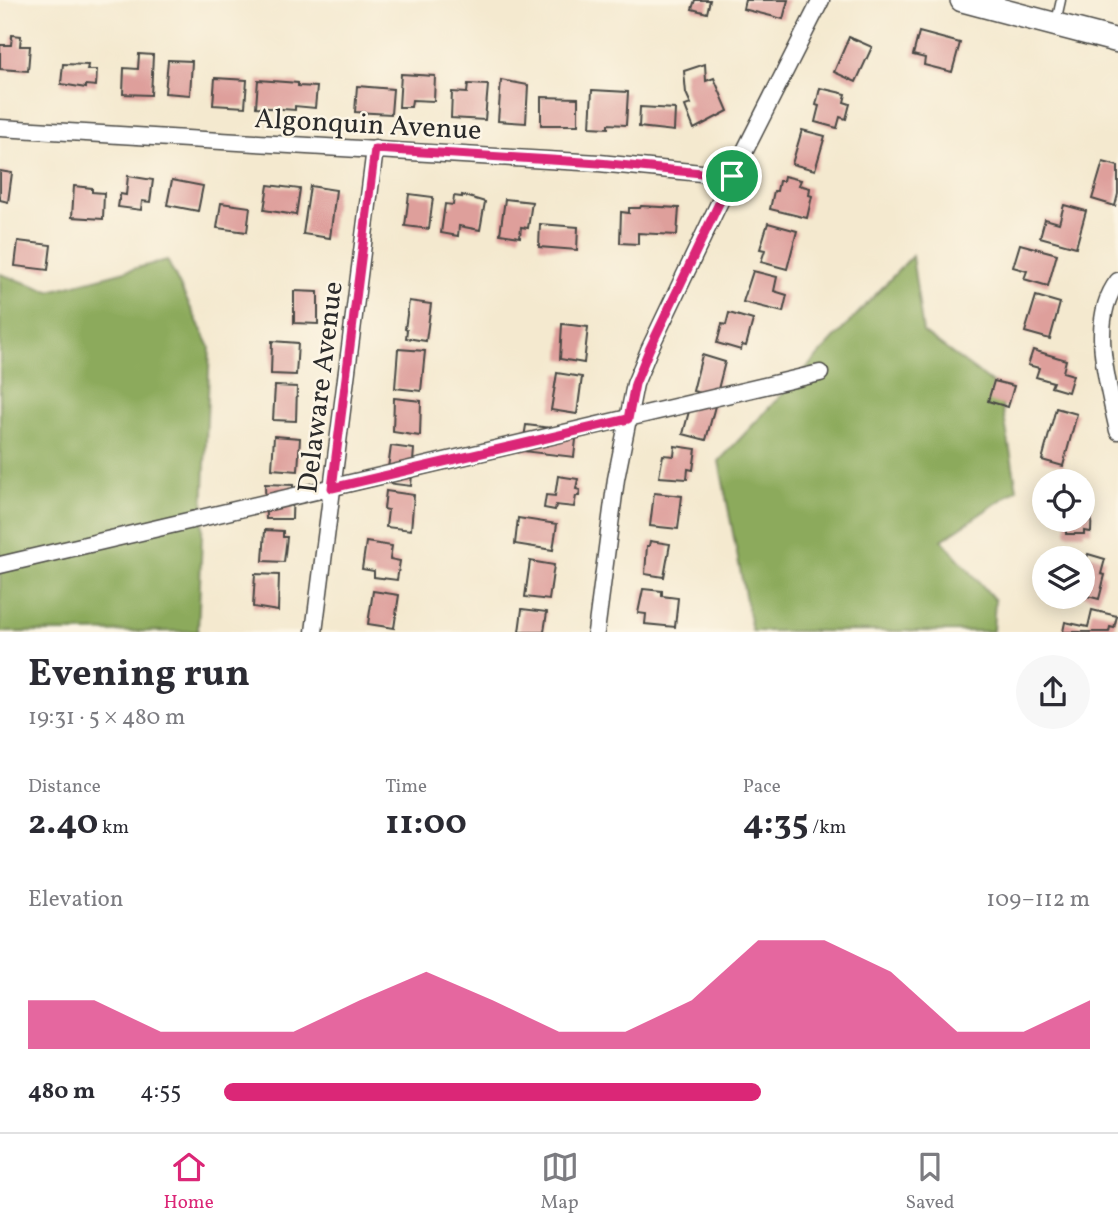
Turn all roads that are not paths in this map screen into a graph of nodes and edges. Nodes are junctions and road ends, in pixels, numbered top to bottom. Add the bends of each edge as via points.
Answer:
1 (821, 0) edge
2 (962, 0) edge
3 (1061, 0) edge
4 (1055, 24) junction
5 (1118, 41) edge
6 (0, 128) edge
7 (375, 149) junction
8 (732, 176) junction
9 (1118, 281) edge
10 (1112, 308) edge
11 (820, 373) dead end
12 (628, 419) junction
13 (1118, 431) edge
14 (332, 488) junction
15 (0, 565) edge
16 (314, 632) edge
17 (596, 632) edge

1 - 8 street
2 - 4 street via 1026,12
3 - 4 lane
4 - 5 street
6 - 7 street, Algonquin Avenue
7 - 8 street, Algonquin Avenue
7 - 14 street, Delaware Avenue
8 - 12 street via 649,350
9 - 10 street via 1111,290
10 - 13 street via 1102,338
11 - 12 street
12 - 14 street
12 - 17 street
14 - 15 street
14 - 16 street, Delaware Avenue

